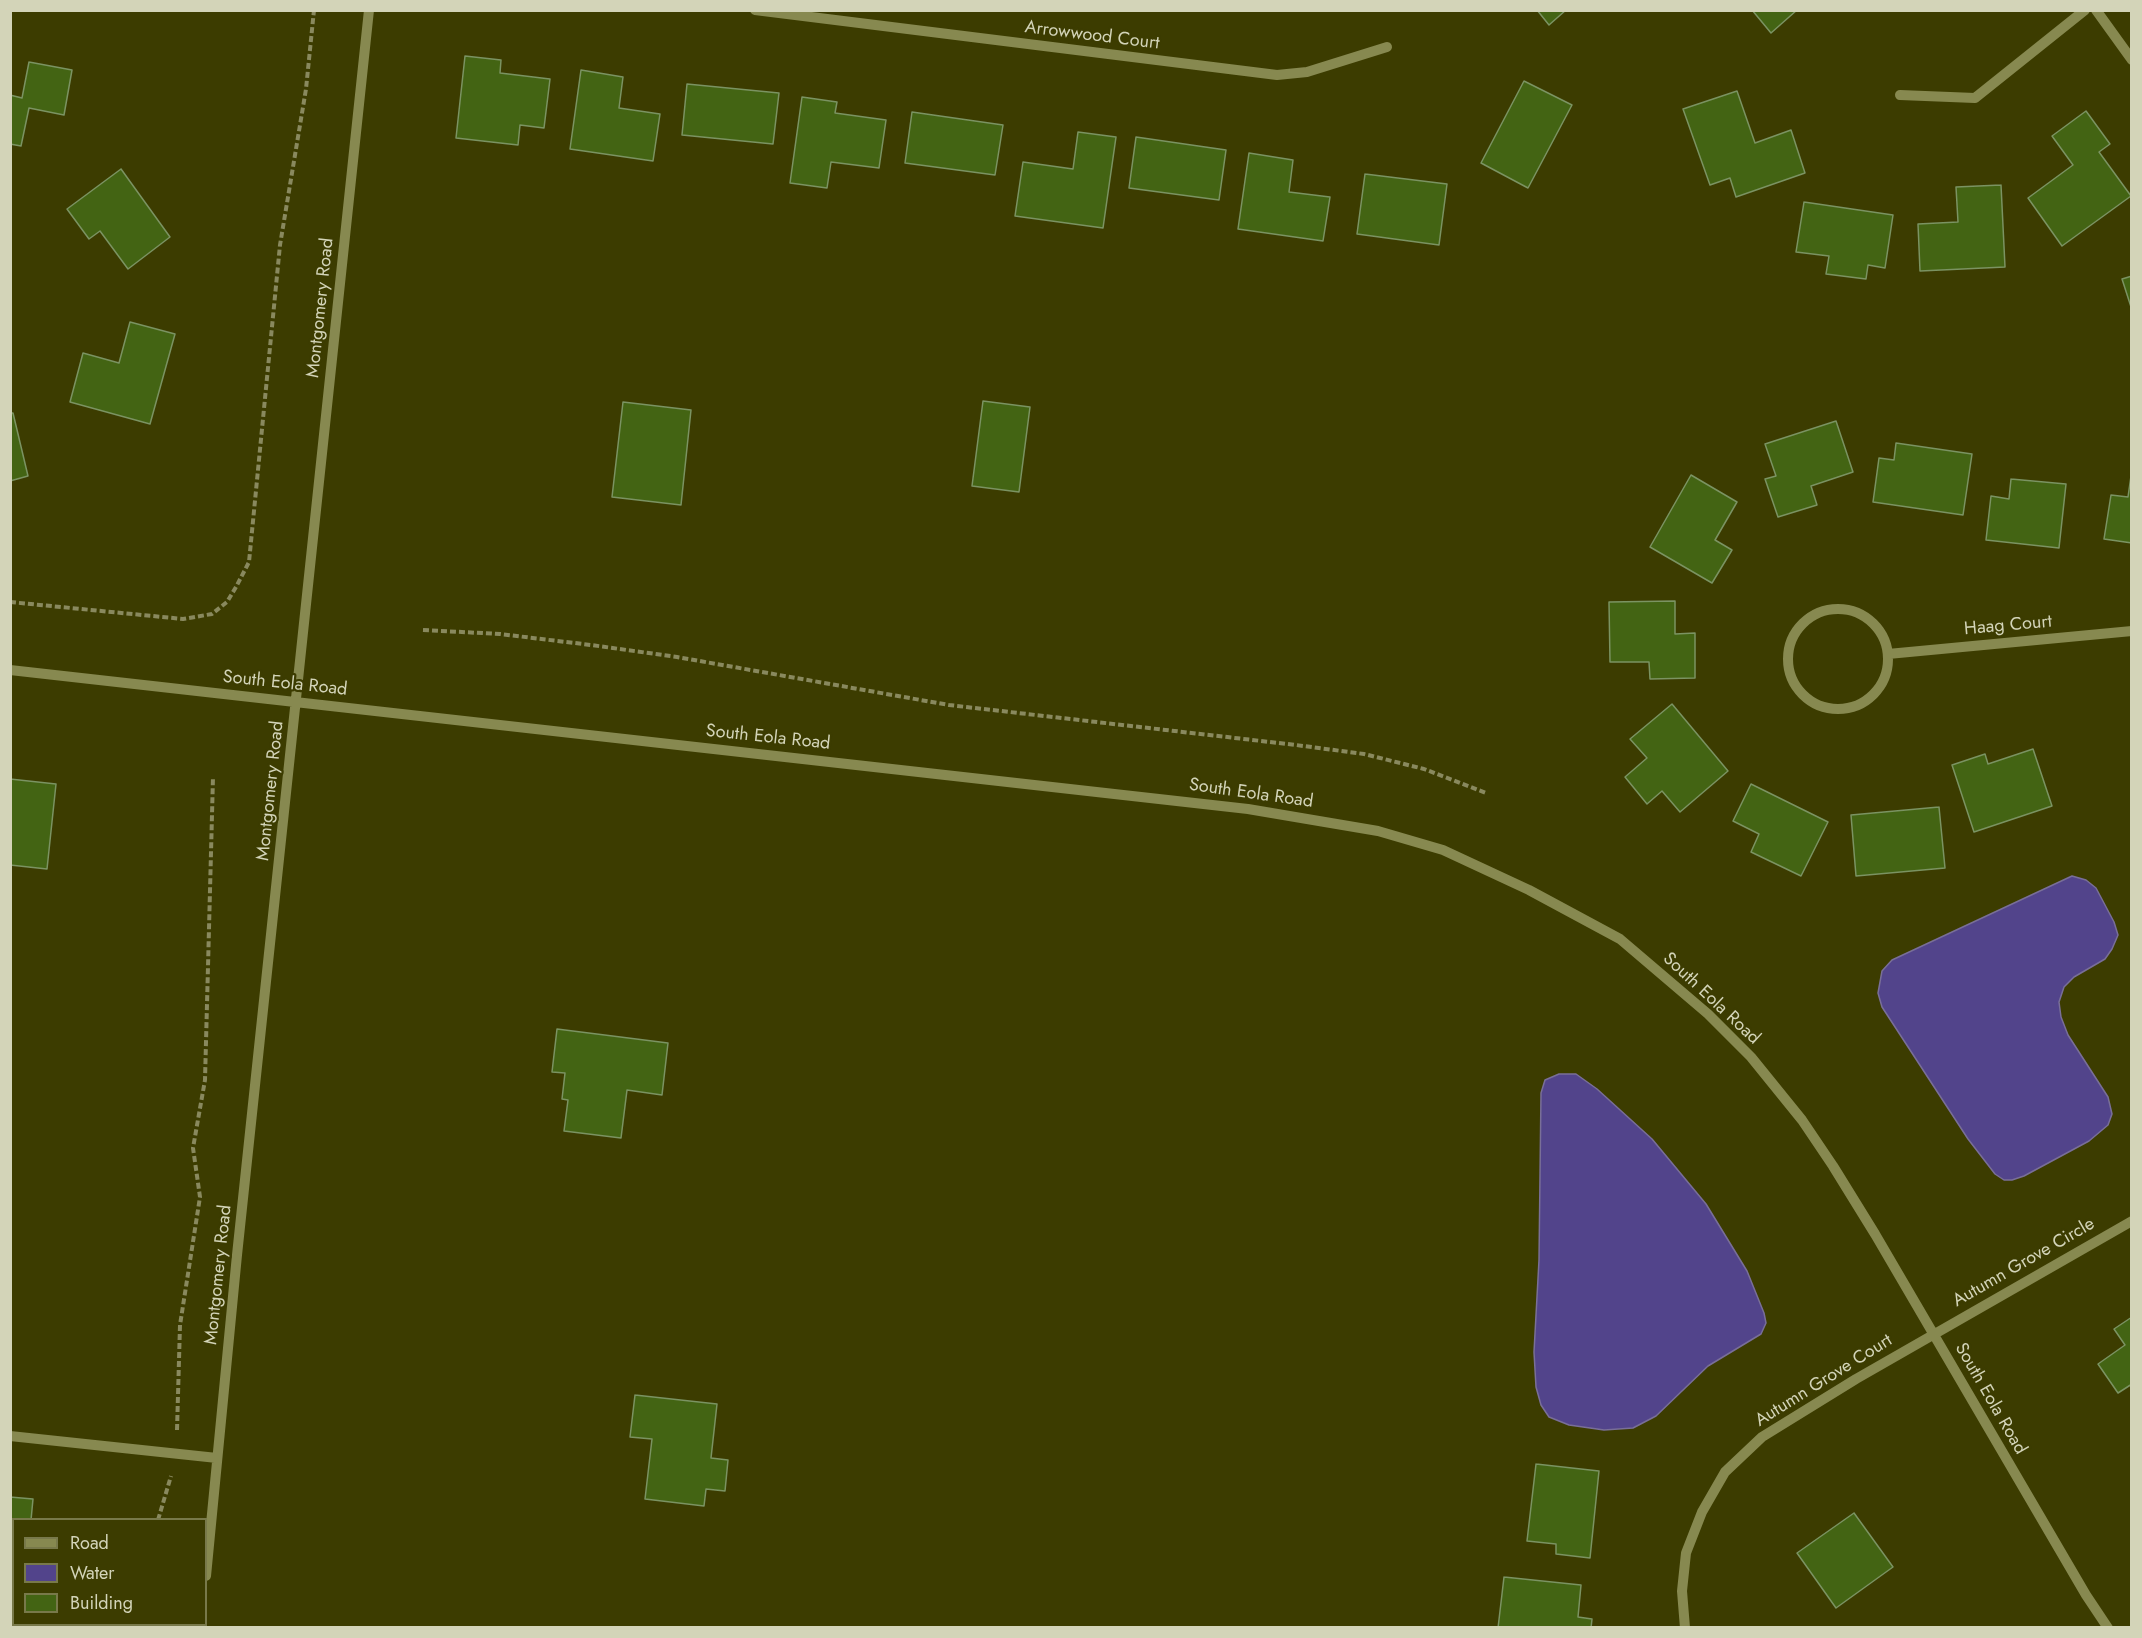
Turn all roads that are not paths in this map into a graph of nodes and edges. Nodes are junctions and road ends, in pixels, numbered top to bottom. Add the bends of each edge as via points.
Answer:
1 (369, 10) edge
2 (755, 10) edge
3 (2085, 10) edge
4 (2096, 10) edge
5 (1387, 47) dead end
6 (2132, 60) edge
7 (1900, 95) dead end
8 (2132, 631) edge
9 (1888, 654) junction
10 (10, 670) edge
11 (297, 701) junction
12 (2132, 1221) edge
13 (1933, 1334) junction
14 (10, 1436) edge
15 (217, 1458) junction
16 (207, 1565) edge
17 (1685, 1628) edge
18 (2108, 1628) edge

1 - 11 street, Montgomery Road
2 - 5 street, Arrowwood Court via 1277,75 1306,72
3 - 7 street via 1975,98
4 - 6 street
8 - 9 street, Haag Court
9 - 9 street via 1873,622 1860,613 1835,608 1812,616 1801,625 1791,644 1788,664 1791,678 1809,701 1840,710 1855,707 1879,690 1886,677
10 - 11 street, South Eola Road
11 - 13 street, South Eola Road via 1248,809 1378,831 1443,850 1620,939 1708,1014 1751,1057 1802,1120
11 - 15 street, Montgomery Road
12 - 13 street, Autumn Grove Circle
13 - 17 street, Autumn Grove Court via 1762,1437 1725,1472 1702,1512 1686,1552 1682,1591
13 - 18 street, South Eola Road
14 - 15 street
15 - 16 street, Montgomery Road

